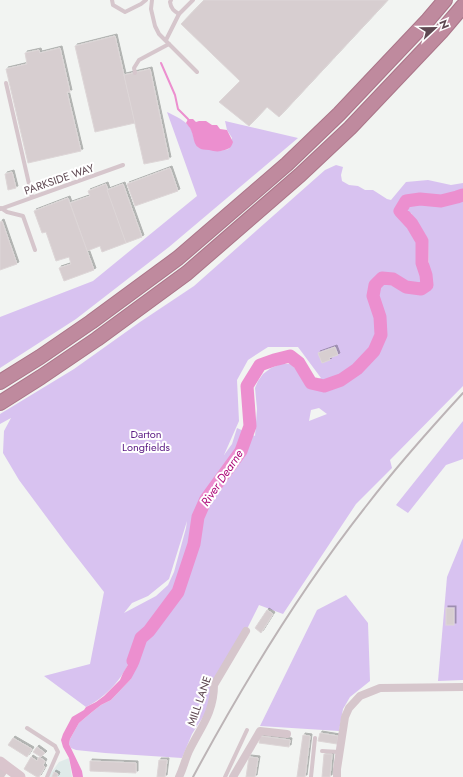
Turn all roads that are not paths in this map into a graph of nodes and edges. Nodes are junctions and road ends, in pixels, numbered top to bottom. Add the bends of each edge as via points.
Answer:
1 (112, 0) edge
2 (146, 0) edge
3 (152, 0) edge
4 (172, 0) edge
5 (193, 0) edge
6 (445, 0) edge
7 (463, 6) edge
8 (180, 14) junction
9 (167, 42) junction
10 (197, 72) dead end
11 (135, 73) dead end
12 (6, 83) dead end
13 (123, 165) dead end
14 (32, 197) junction
15 (1, 209) edge
16 (35, 250) dead end
17 (0, 382) edge
18 (0, 403) edge
19 (246, 635) dead end
20 (463, 687) edge
21 (27, 728) dead end
22 (247, 730) dead end
23 (287, 734) dead end
24 (315, 738) dead end
25 (322, 751) dead end
26 (339, 752) junction
27 (2, 768) edge
28 (20, 777) edge
29 (47, 777) edge
30 (180, 777) edge
31 (225, 777) edge
32 (233, 777) edge
33 (311, 777) edge
34 (337, 777) edge

1 - 2 lane via 113,5 125,12
3 - 9 lane via 154,26
4 - 8 lane via 171,7
5 - 8 lane
6 - 17 highway via 339,114 276,174 178,258 91,322
7 - 18 highway via 350,128 187,273 96,339
8 - 9 lane
9 - 10 lane
9 - 11 lane via 139,60 134,68
12 - 14 lane
13 - 14 lane, PARKSIDE WAY
14 - 15 lane, PARKSIDE WAY
15 - 16 lane via 23,216
19 - 30 street, MILL LANE via 214,685 208,716 190,750
20 - 26 street via 380,688 360,696 344,717
21 - 29 lane via 55,746 58,752
22 - 31 lane
23 - 32 street via 260,731
24 - 33 lane
25 - 26 lane
26 - 34 street
27 - 28 main road

